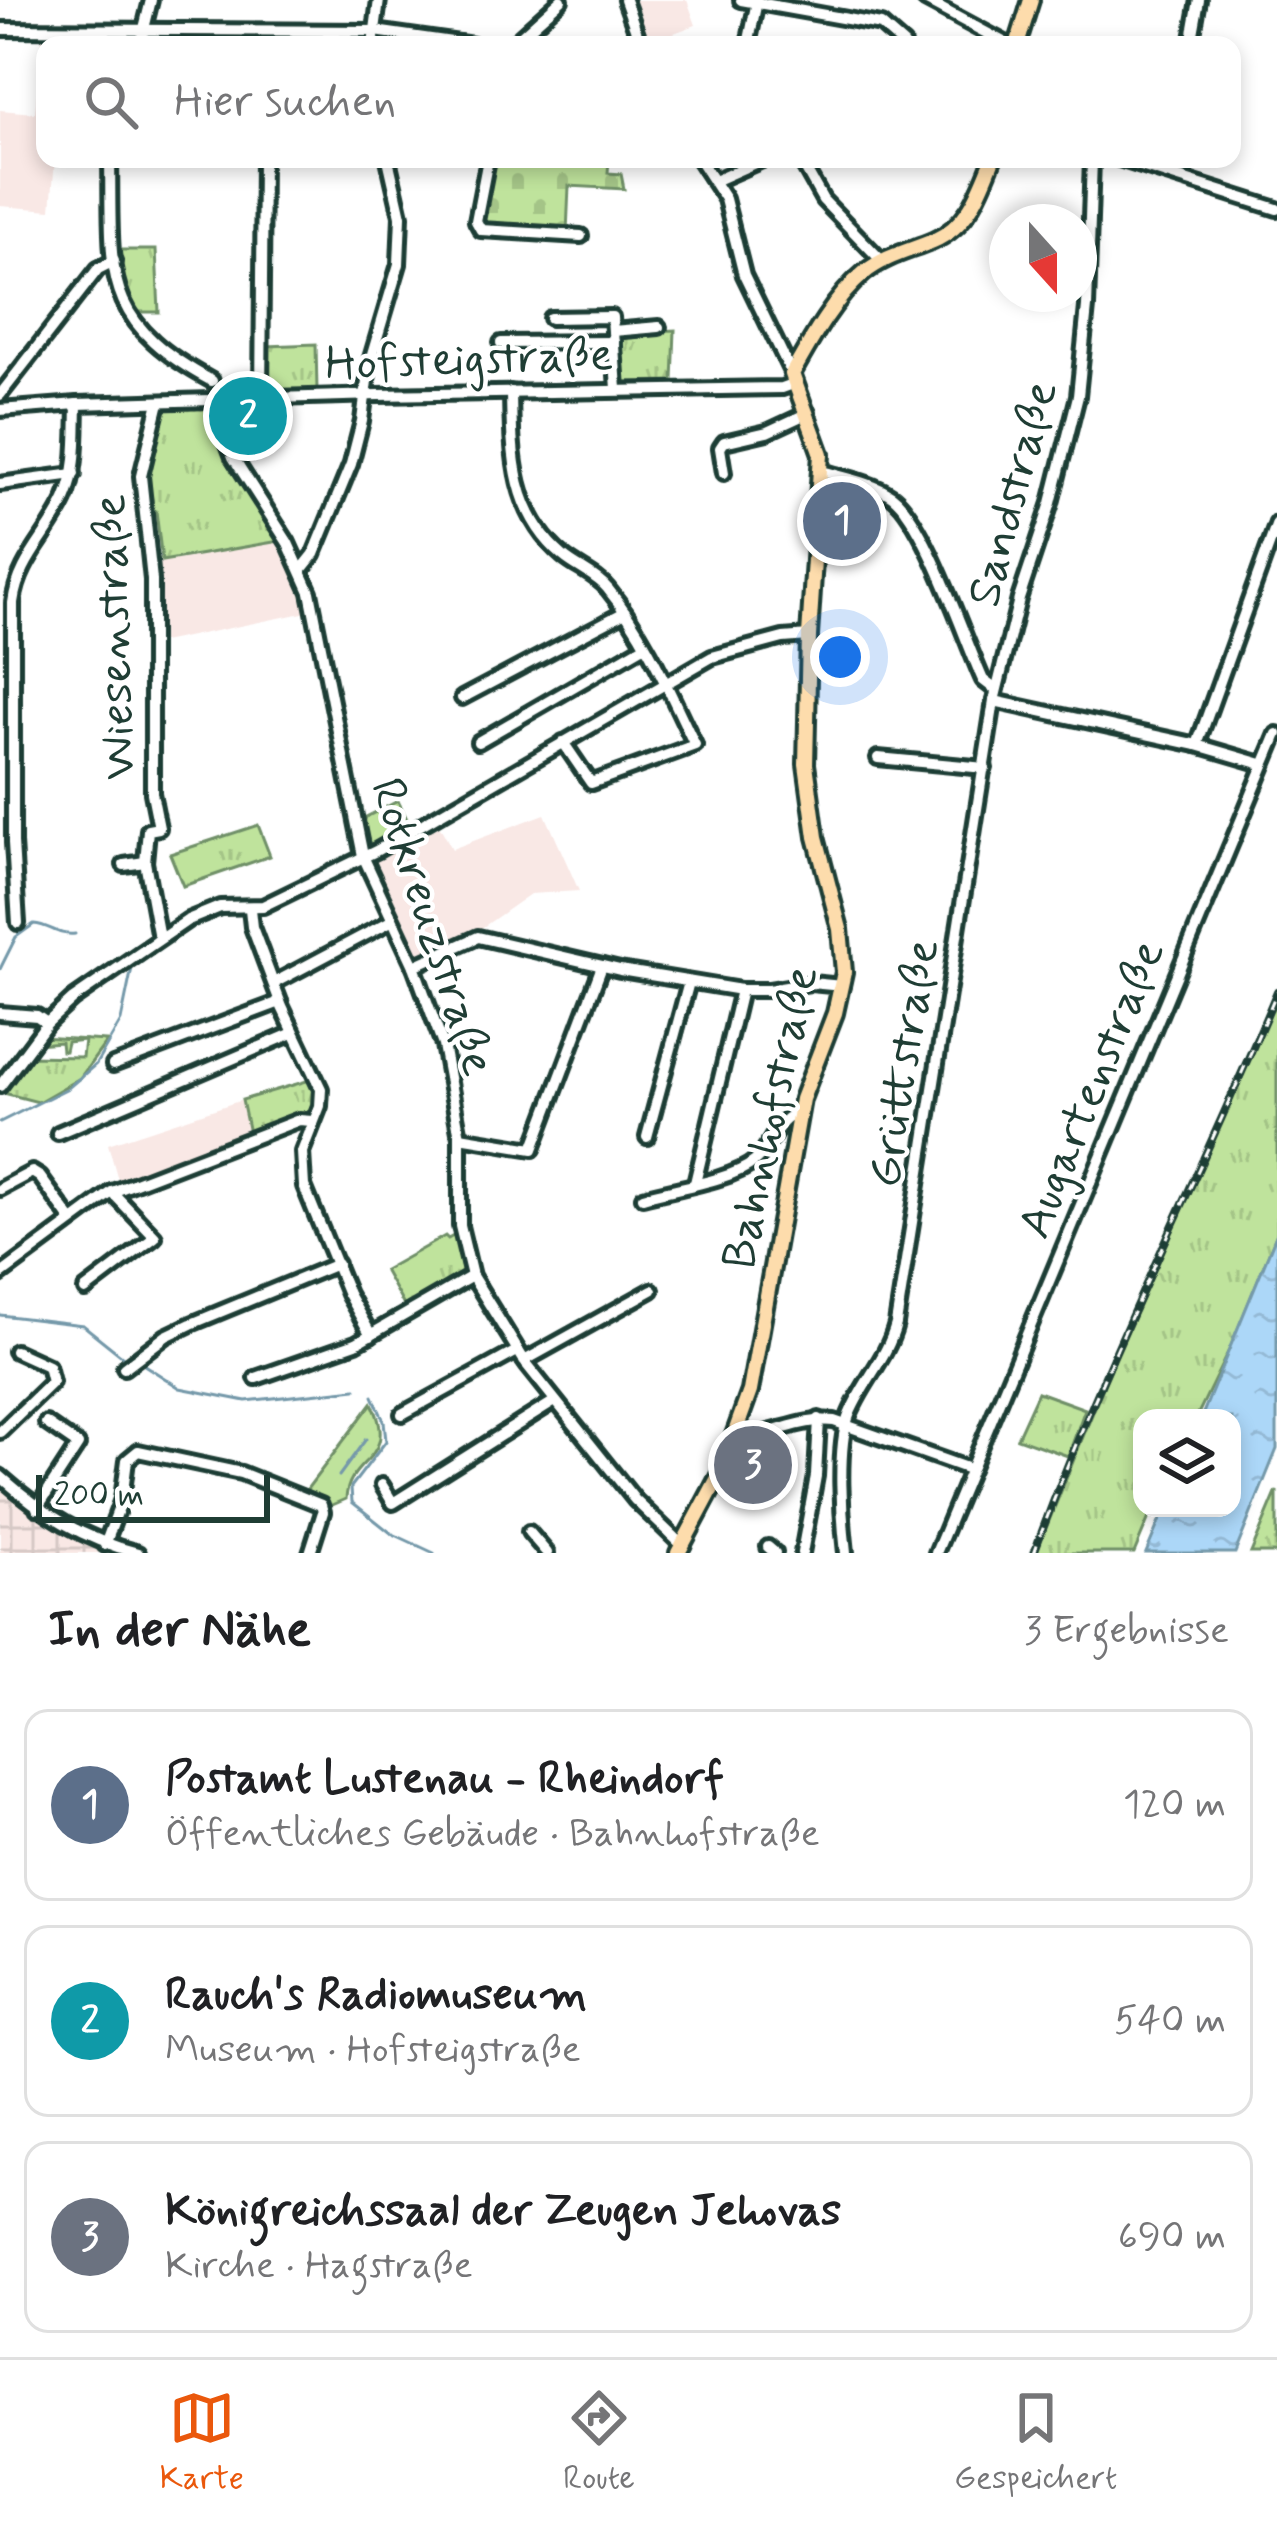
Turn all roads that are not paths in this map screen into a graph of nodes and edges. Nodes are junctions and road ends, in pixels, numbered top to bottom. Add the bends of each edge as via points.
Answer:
1 (152, 0) edge
2 (379, 0) edge
3 (561, 0) edge
4 (625, 0) edge
5 (741, 0) edge
6 (925, 0) edge
7 (1030, 0) edge
8 (1199, 0) edge
9 (757, 1) edge
10 (0, 28) edge
11 (145, 30) junction
12 (143, 36) edge
13 (224, 36) edge
14 (374, 36) edge
15 (521, 36) edge
16 (638, 36) edge
17 (750, 36) edge
18 (894, 36) edge
19 (995, 36) edge
20 (1016, 36) edge
21 (1193, 36) edge
22 (110, 168) edge
23 (263, 168) edge
24 (391, 168) edge
25 (486, 168) edge
26 (705, 168) edge
27 (744, 168) edge
28 (805, 168) edge
29 (988, 168) edge
30 (1092, 168) edge
31 (1146, 168) edge
32 (1163, 168) edge
33 (1161, 173) junction
34 (714, 181) junction
35 (1277, 209) edge
36 (581, 236) dead end
37 (114, 261) junction
38 (882, 261) junction
39 (550, 318) dead end
40 (659, 327) dead end
41 (613, 336) junction
42 (501, 343) dead end
43 (794, 378) junction
44 (212, 381) dead end
45 (617, 389) junction
46 (511, 392) junction
47 (0, 395) edge
48 (364, 396) junction
49 (261, 399) junction
50 (221, 400) junction
51 (159, 402) junction
52 (77, 404) junction
53 (0, 410) edge
54 (808, 413) junction
55 (822, 471) junction
56 (724, 473) dead end
57 (74, 474) junction
58 (0, 484) edge
59 (1277, 524) edge
60 (302, 569) junction
61 (625, 612) junction
62 (808, 636) junction
63 (644, 646) junction
64 (664, 682) junction
65 (995, 695) junction
66 (462, 698) dead end
67 (1277, 734) edge
68 (711, 739) dead end
69 (478, 742) dead end
70 (563, 742) junction
71 (695, 745) junction
72 (1197, 745) junction
73 (878, 758) dead end
74 (1262, 764) junction
75 (7, 765) edge
76 (985, 768) junction
77 (6, 843) edge
78 (363, 856) junction
79 (145, 862) junction
80 (124, 865) dead end
81 (7, 879) edge
82 (250, 909) junction
83 (392, 921) junction
84 (18, 923) dead end
85 (159, 938) junction
86 (414, 966) junction
87 (602, 966) junction
88 (689, 982) junction
89 (274, 983) junction
90 (842, 986) junction
91 (741, 990) junction
92 (280, 1002) junction
93 (0, 1013) edge
94 (47, 1023) junction
95 (293, 1033) junction
96 (113, 1065) dead end
97 (0, 1086) edge
98 (799, 1113) junction
99 (312, 1120) junction
100 (58, 1133) dead end
101 (647, 1136) dead end
102 (460, 1137) junction
103 (695, 1183) junction
104 (0, 1189) edge
105 (112, 1192) junction
106 (644, 1197) dead end
107 (72, 1221) junction
108 (338, 1264) junction
109 (0, 1275) edge
110 (472, 1276) junction
111 (85, 1290) dead end
112 (652, 1290) dead end
113 (371, 1335) junction
114 (15, 1351) dead end
115 (520, 1356) junction
116 (124, 1368) dead end
117 (256, 1378) dead end
118 (555, 1401) junction
119 (402, 1414) dead end
120 (819, 1419) junction
121 (46, 1423) dead end
122 (846, 1424) junction
123 (0, 1432) edge
124 (735, 1437) junction
125 (969, 1469) junction
126 (0, 1476) edge
127 (382, 1485) dead end
128 (37, 1508) junction
129 (530, 1532) dead end
130 (105, 1545) junction
131 (846, 1548) edge
132 (680, 1550) edge
133 (138, 1553) edge
134 (310, 1553) edge
135 (547, 1553) edge
136 (802, 1553) edge
137 (936, 1553) edge

1 - 11 street
2 - 14 street
3 - 15 street
4 - 16 street
5 - 9 street
6 - 19 street
7 - 20 main road
8 - 21 street
9 - 17 street
9 - 18 street via 881,25
10 - 11 street
11 - 12 street
11 - 13 street
22 - 37 street
23 - 49 street
24 - 48 street via 400,252
25 - 36 street via 481,230
26 - 34 street
27 - 34 street
28 - 38 street via 823,200
29 - 38 main road via 962,221
30 - 65 street, Sandstraße via 1078,396
31 - 33 street
32 - 33 street
33 - 35 street
34 - 43 street via 743,275
37 - 44 street via 120,299 136,327
37 - 47 street via 98,268
38 - 43 main road via 841,299
39 - 41 street via 612,317
40 - 41 street
41 - 42 street
41 - 45 street
43 - 45 street, Hofsteigstraße via 782,388
43 - 54 main road, Bahnhofstraße
45 - 46 street, Hofsteigstraße
46 - 48 street, Hofsteigstraße
46 - 61 street via 512,465 526,507 562,555 605,584
48 - 49 street, Hofsteigstraße
48 - 60 street via 339,495
49 - 50 street, Hofsteigstraße
50 - 51 street, Hofsteigstraße
50 - 60 street, Rotkreuzstraße via 233,458
51 - 52 street, Hofsteigstraße
51 - 79 street, Wiesenstraße via 141,476 159,827 148,830
52 - 53 street, Hofsteigstraße
52 - 57 street
54 - 55 main road, Bahnhofstraße
54 - 56 street via 724,442
55 - 62 main road, Bahnhofstraße
55 - 65 street via 900,502
57 - 58 street
57 - 75 street via 15,588
59 - 72 street
60 - 78 street, Rotkreuzstraße
61 - 63 street
61 - 66 street
62 - 64 street via 736,648
62 - 90 main road, Bahnhofstraße via 808,790 840,929
63 - 64 street
63 - 69 street
64 - 70 street
64 - 71 street
65 - 72 street
65 - 76 street, Grüttstraße
67 - 74 street, Augartenstraße
68 - 71 street
70 - 71 street via 591,783
70 - 78 street
72 - 74 street
73 - 76 street
74 - 125 street, Augartenstraße
75 - 77 street
76 - 122 street, Grüttstraße via 899,1308
77 - 81 street
78 - 82 street
78 - 83 street, Rotkreuzstraße
79 - 80 street
79 - 85 street, Wiesenstraße
81 - 84 street
82 - 85 street via 211,909
82 - 89 street
83 - 86 street, Rotkreuzstraße
83 - 89 street
85 - 94 street
86 - 87 street via 478,937
86 - 102 street, Rotkreuzstraße via 446,1057
87 - 88 street
87 - 102 street via 533,1149
88 - 91 street
88 - 101 street
89 - 92 street
90 - 91 street
90 - 98 main road, Bahnhofstraße
91 - 103 street
92 - 95 street
92 - 96 street
93 - 94 street
94 - 97 street
95 - 99 street via 321,1089
95 - 100 street
98 - 103 street via 784,1119 748,1166
98 - 124 main road, Bahnhofstraße via 760,1351
99 - 105 street
99 - 108 street via 302,1152 304,1186
102 - 110 street, Rotkreuzstraße via 460,1226
103 - 106 street
104 - 107 street via 32,1172
105 - 107 street
105 - 111 street via 155,1237
107 - 109 street
108 - 113 street
108 - 116 street via 191,1324
110 - 113 street
110 - 115 street, Rotkreuzstraße
112 - 115 street
113 - 117 street
114 - 123 street via 48,1366 52,1382
115 - 118 street, Rotkreuzstraße
115 - 119 street
118 - 127 street via 393,1503
118 - 132 street, Rotkreuzstraße
120 - 122 street
120 - 124 street
120 - 136 street
121 - 128 street via 78,1445
122 - 125 street
122 - 131 street
124 - 132 main road, Bahnhofstraße
125 - 137 street, Augartenstraße
126 - 128 street
128 - 130 street
129 - 135 street
130 - 133 street
130 - 134 street via 127,1460 138,1451 241,1473 321,1505

